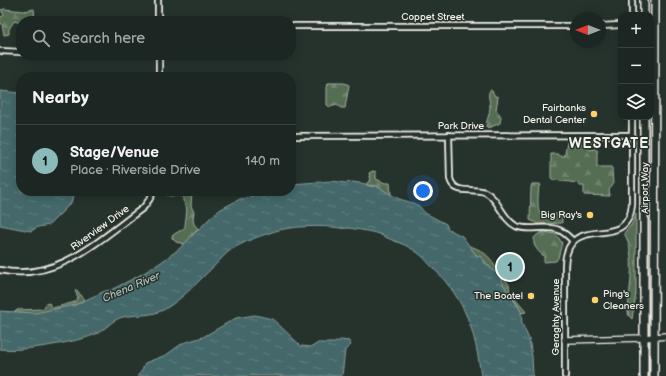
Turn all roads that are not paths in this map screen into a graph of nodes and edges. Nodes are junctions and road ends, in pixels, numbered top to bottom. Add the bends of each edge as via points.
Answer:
1 (158, 0) edge
2 (632, 0) edge
3 (644, 0) edge
4 (655, 0) edge
5 (632, 12) edge
6 (644, 12) edge
7 (158, 16) edge
8 (296, 26) edge
9 (570, 26) edge
10 (606, 26) edge
11 (618, 26) edge
12 (0, 51) edge
13 (16, 52) edge
14 (159, 60) edge
15 (159, 72) edge
16 (632, 120) edge
17 (644, 120) edge
18 (450, 135) junction
19 (632, 135) junction
20 (296, 136) edge
21 (152, 196) edge
22 (573, 241) junction
23 (0, 270) edge
24 (666, 336) edge
25 (654, 337) junction
26 (644, 338) junction
27 (565, 340) junction
28 (565, 376) edge
29 (644, 376) edge
30 (654, 376) edge

1 - 7 street
2 - 5 street
3 - 6 main road
4 - 25 main road, Airport Way
8 - 9 street, Coppet Street
10 - 11 street
12 - 13 street
14 - 15 street
16 - 19 street
17 - 26 main road, Airport Way
18 - 19 street, Park Drive
18 - 20 street, Park Drive
18 - 22 street via 450,179 453,186 461,190 486,192 511,223 519,227 557,229
19 - 22 street via 632,204 626,223 613,231 584,234
21 - 23 street, Riverview Drive via 143,208 76,256 56,266 39,271
22 - 27 street, Geraghty Avenue via 565,257
24 - 25 street
25 - 26 street
25 - 30 main road, Airport Way
26 - 27 street
26 - 29 main road, Airport Way
27 - 28 street, Geraghty Avenue

